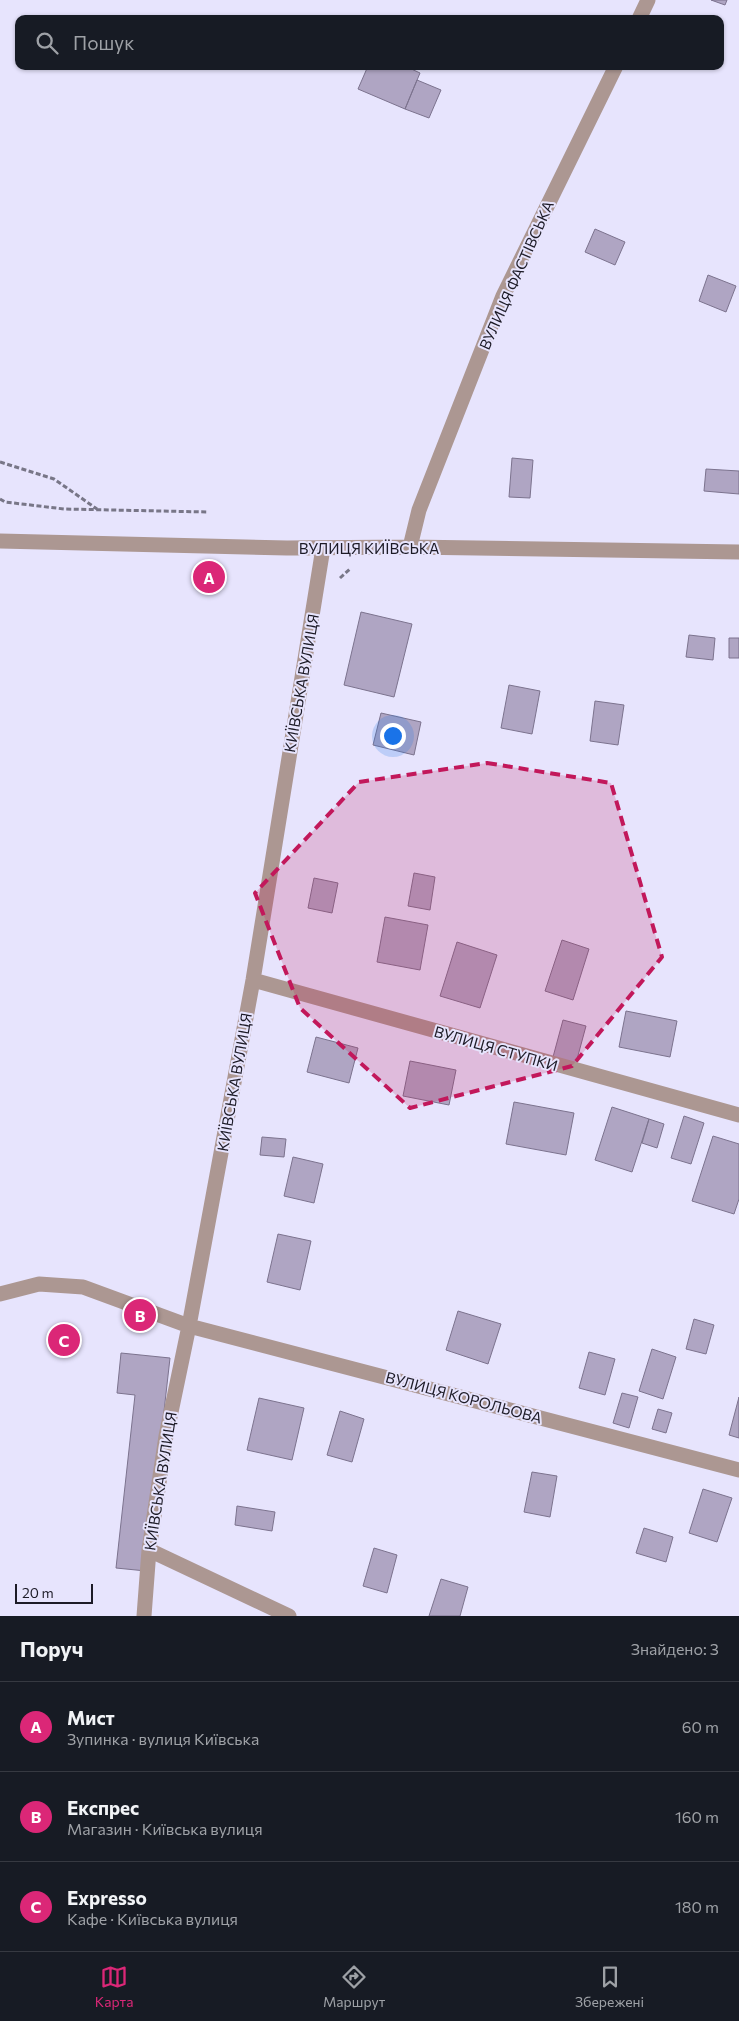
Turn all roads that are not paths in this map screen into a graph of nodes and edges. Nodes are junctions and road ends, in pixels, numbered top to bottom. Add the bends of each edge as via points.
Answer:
1 (648, 0) edge
2 (641, 15) edge
3 (614, 70) edge
4 (0, 541) edge
5 (410, 546) junction
6 (323, 548) junction
7 (739, 552) edge
8 (253, 980) junction
9 (739, 1115) edge
10 (0, 1294) edge
11 (189, 1326) junction
12 (739, 1470) edge
13 (149, 1550) junction
14 (144, 1616) edge
15 (289, 1616) edge

1 - 2 street
3 - 5 street, ВУЛИЦЯ ФАСТІВСЬКА via 504,296 419,510
4 - 6 street, ВУЛИЦЯ КИЇВСЬКА
5 - 6 street, ВУЛИЦЯ КИЇВСЬКА
5 - 7 street, ВУЛИЦЯ КИЇВСЬКА
6 - 8 street, КИЇВСЬКА ВУЛИЦЯ
8 - 9 street, ВУЛИЦЯ СТУПКИ
8 - 11 street, КИЇВСЬКА ВУЛИЦЯ
10 - 11 street, ВУЛИЦЯ КОРОЛЬОВА via 39,1284 83,1287
11 - 12 street, ВУЛИЦЯ КОРОЛЬОВА
11 - 13 street, КИЇВСЬКА ВУЛИЦЯ via 166,1436
13 - 14 street, КИЇВСЬКА ВУЛИЦЯ
13 - 15 street

